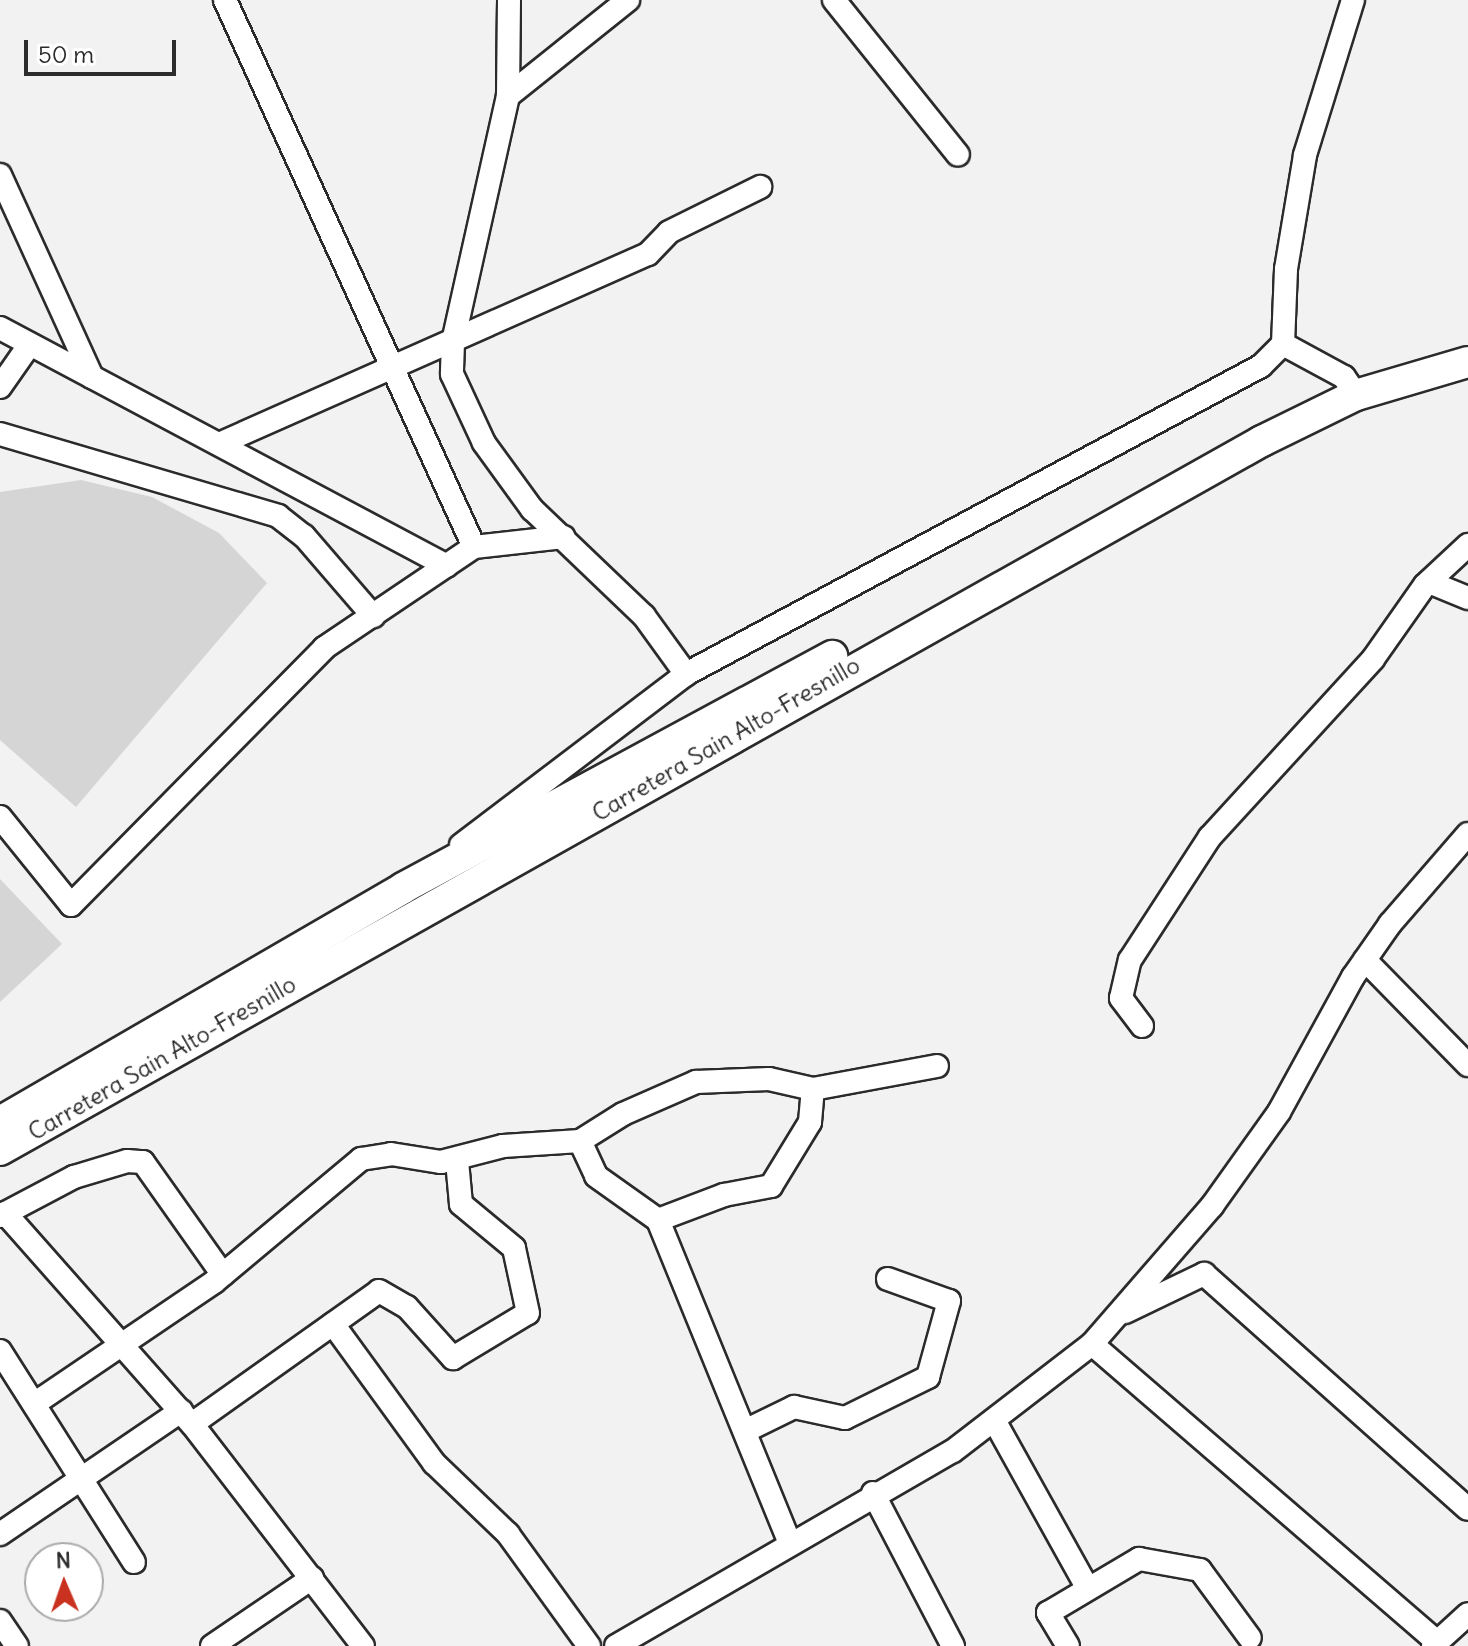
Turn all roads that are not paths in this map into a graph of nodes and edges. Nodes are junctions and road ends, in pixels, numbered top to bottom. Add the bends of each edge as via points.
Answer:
1 (225, 0) edge
2 (509, 0) edge
3 (628, 0) edge
4 (834, 0) edge
5 (1353, 0) edge
6 (508, 96) junction
7 (958, 155) dead end
8 (0, 175) edge
9 (760, 187) dead end
10 (0, 328) edge
11 (453, 342) junction
12 (30, 344) junction
13 (1283, 344) junction
14 (1468, 347) edge
15 (1468, 362) edge
16 (393, 368) junction
17 (92, 377) junction
18 (0, 387) edge
19 (1353, 389) junction
20 (0, 434) edge
21 (219, 444) junction
22 (563, 537) junction
23 (1468, 545) edge
24 (474, 547) junction
25 (447, 566) junction
26 (1429, 582) junction
27 (1468, 598) edge
28 (373, 616) junction
29 (686, 674) junction
30 (0, 817) edge
31 (1468, 834) edge
32 (403, 888) junction
33 (394, 926) junction
34 (1365, 960) junction
35 (1142, 1026) dead end
36 (1468, 1065) edge
37 (937, 1066) dead end
38 (813, 1089) junction
39 (0, 1122) edge
40 (580, 1141) junction
41 (0, 1150) edge
42 (457, 1161) junction
43 (3, 1215) edge
44 (658, 1220) junction
45 (223, 1275) junction
46 (888, 1279) dead end
47 (1117, 1316) junction
48 (333, 1324) junction
49 (1092, 1344) junction
50 (122, 1345) junction
51 (0, 1351) edge
52 (34, 1404) junction
53 (186, 1418) junction
54 (994, 1420) junction
55 (745, 1431) junction
56 (79, 1477) junction
57 (873, 1493) junction
58 (1468, 1509) edge
59 (0, 1534) edge
60 (790, 1543) junction
61 (134, 1562) dead end
62 (312, 1578) junction
63 (1088, 1589) junction
64 (1468, 1614) edge
65 (0, 1621) edge
66 (1250, 1638) dead end
67 (1435, 1644) edge
68 (17, 1646) edge
69 (212, 1646) edge
70 (363, 1646) edge
71 (589, 1646) edge
72 (616, 1646) edge
73 (953, 1646) edge
74 (1068, 1646) edge

1 - 16 street
2 - 6 street
3 - 6 street
4 - 7 street
5 - 13 street via 1305,155 1286,269
6 - 11 street
8 - 17 street
9 - 11 street via 669,232 648,254
10 - 12 street
11 - 16 street
11 - 22 street via 452,374 484,443 532,509
12 - 17 street
12 - 18 street
13 - 19 street
13 - 29 street via 1261,366
14 - 19 main road via 1397,363
15 - 19 main road, Carretera Sain Alto-Fresnillo
16 - 21 street
16 - 24 street
17 - 21 street
19 - 32 main road via 1274,416
19 - 33 main road, Carretera Sain Alto-Fresnillo
20 - 28 street via 278,516 304,536
21 - 25 street
22 - 24 street
22 - 29 street via 644,616
23 - 26 street
24 - 25 street
25 - 28 street
26 - 27 street
26 - 35 street via 1373,659 1237,803 1130,960 1121,998
28 - 30 street via 324,648 71,905
29 - 32 street
31 - 34 street
32 - 33 street
32 - 39 main road
33 - 41 main road, Carretera Sain Alto-Fresnillo
34 - 36 street
34 - 47 street via 1279,1112 1212,1206
37 - 38 street
38 - 40 street via 769,1079 696,1082 623,1114
38 - 44 street via 810,1122 771,1186 724,1195
40 - 42 street via 503,1146
40 - 44 street via 596,1176
42 - 45 street via 391,1154 351,1163 337,1182
42 - 48 street via 461,1204 514,1248 528,1313 453,1358 407,1307 379,1291
43 - 45 street via 74,1177 127,1161 143,1162
43 - 50 street
44 - 55 street
45 - 50 street
46 - 55 street via 949,1301 928,1377 845,1418 794,1407
47 - 49 street
47 - 58 street via 1204,1274
48 - 53 street
48 - 71 street via 434,1463 508,1534
49 - 54 street
49 - 67 street
50 - 52 street
50 - 53 street
51 - 52 street
52 - 56 street
53 - 56 street
53 - 62 street
54 - 57 street via 953,1451
54 - 63 street
55 - 60 street
56 - 59 street
56 - 61 street
57 - 60 street
57 - 73 street
60 - 72 street
62 - 69 street
62 - 70 street
63 - 66 street via 1139,1559 1200,1570
63 - 74 street via 1048,1613
64 - 67 street
65 - 68 street

